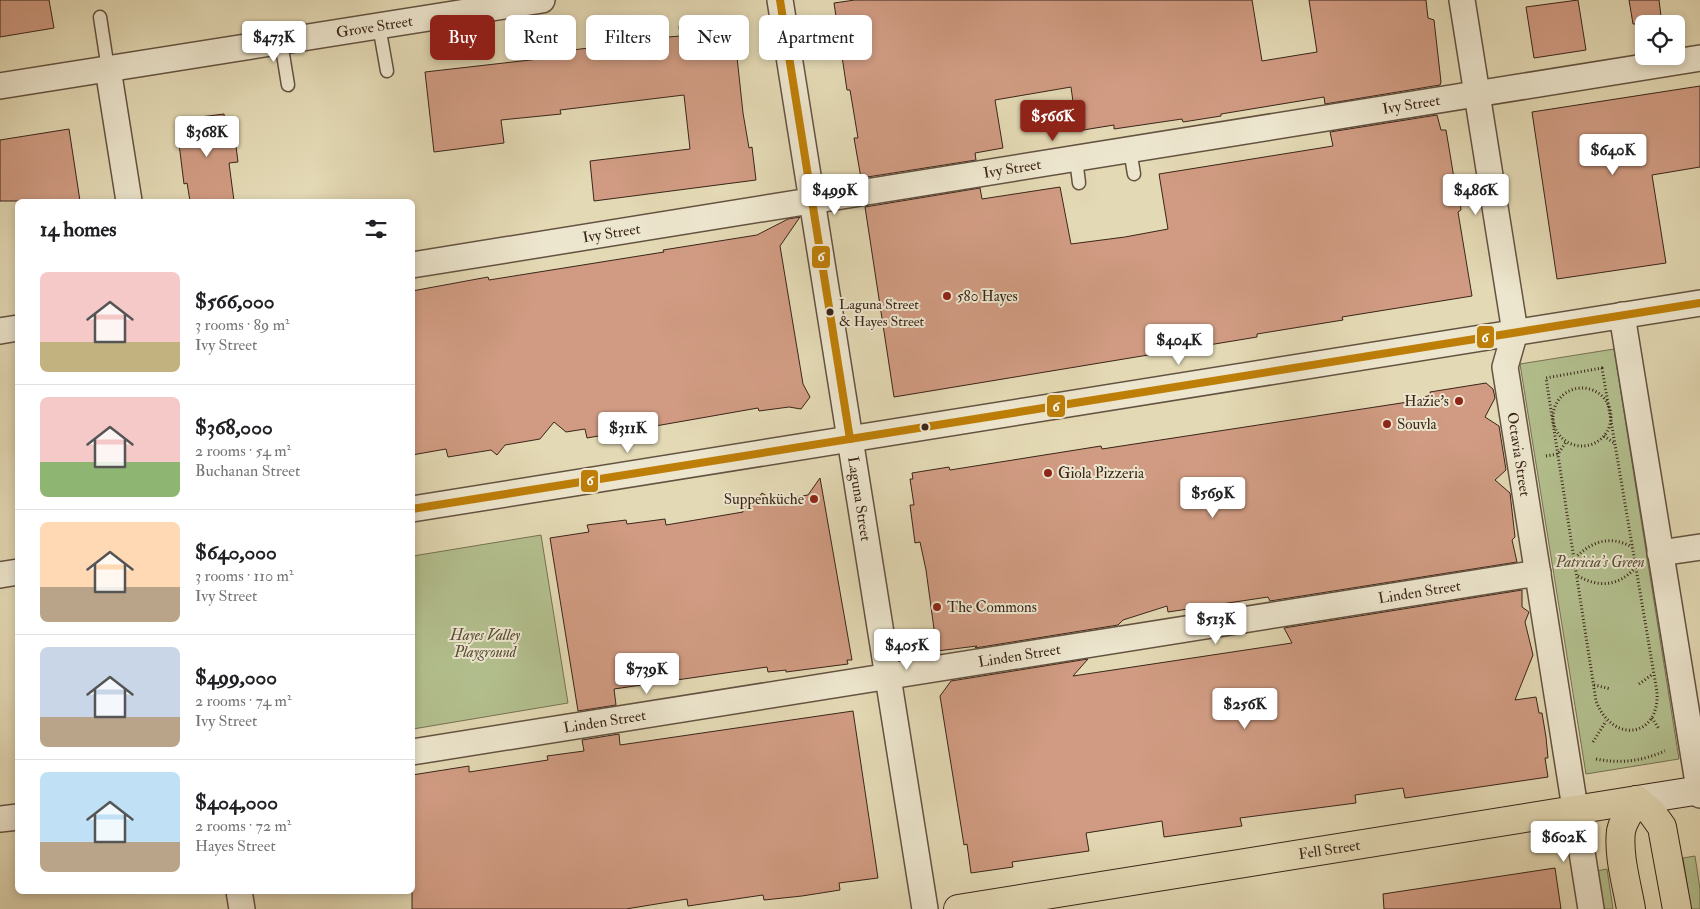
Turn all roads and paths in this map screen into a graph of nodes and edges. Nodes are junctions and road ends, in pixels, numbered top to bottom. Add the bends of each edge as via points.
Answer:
1 (542, 0) edge
2 (780, 0) edge
3 (1462, 0) edge
4 (100, 17) dead end
5 (380, 26) junction
6 (281, 42) junction
7 (1700, 58) edge
8 (108, 69) junction
9 (387, 71) dead end
10 (288, 85) dead end
11 (0, 86) edge
12 (1477, 94) junction
13 (129, 199) edge
14 (812, 201) junction
15 (415, 265) edge
16 (1700, 303) edge
17 (1622, 315) junction
18 (15, 328) edge
19 (0, 331) edge
20 (1515, 332) junction
21 (1610, 410) junction
22 (1552, 422) junction
23 (850, 438) junction
24 (415, 509) edge
25 (1700, 547) edge
26 (1634, 549) junction
27 (1660, 553) junction
28 (1574, 558) junction
29 (1637, 567) junction
30 (15, 572) edge
31 (1538, 573) junction
32 (0, 575) edge
33 (1578, 576) junction
34 (1653, 674) junction
35 (888, 677) junction
36 (1639, 684) dead end
37 (1594, 685) junction
38 (1611, 689) dead end
39 (1606, 721) junction
40 (1591, 745) dead end
41 (1672, 748) dead end
42 (415, 752) edge
43 (1587, 758) dead end
44 (1700, 792) edge
45 (1637, 800) junction
46 (1575, 810) junction
47 (15, 816) edge
48 (0, 819) edge
49 (240, 894) edge
50 (242, 909) edge
51 (925, 909) edge
52 (958, 909) edge
53 (1591, 909) edge
54 (1631, 909) edge
55 (1677, 909) edge

1 - 5 street, Grove Street
2 - 14 street, Laguna Street
3 - 12 street, Octavia Street
4 - 8 lane
5 - 6 street, Grove Street
5 - 9 lane
6 - 8 street, Grove Street
6 - 10 lane
7 - 12 street, Ivy Street
8 - 11 street, Grove Street
8 - 13 street
12 - 14 street, Ivy Street via 1078,171
12 - 20 street, Octavia Street
14 - 15 street, Ivy Street
14 - 23 street, Laguna Street
16 - 17 street
17 - 20 street
17 - 27 street
18 - 19 street
20 - 23 street
20 - 31 street, Octavia Street via 1505,367
21 - 22 path via 1599,394 1580,387 1556,403
21 - 22 path via 1609,428 1604,436 1590,445 1566,442
21 - 22 path via 1602,368 1546,378
21 - 26 path
22 - 28 path
23 - 24 street
23 - 35 street, Laguna Street
25 - 27 street
26 - 28 path via 1619,542 1603,540 1594,542
26 - 29 path
27 - 44 street
28 - 33 path
29 - 33 path via 1624,578 1608,584 1592,583
29 - 34 path
30 - 32 street
31 - 35 street, Linden Street
31 - 46 street, Octavia Street
33 - 37 path
34 - 36 path
34 - 39 path via 1658,706 1646,724 1629,730 1616,728
35 - 42 street, Linden Street
35 - 51 street, Laguna Street
37 - 38 path
37 - 39 path via 1596,702
39 - 40 path
41 - 43 path via 1644,760 1622,763
44 - 45 main road, Fell Street
45 - 46 main road, Fell Street
45 - 54 main road via 1621,830
45 - 55 main road via 1662,827
46 - 52 main road, Fell Street
46 - 53 street, Octavia Street
47 - 48 street
49 - 50 street

